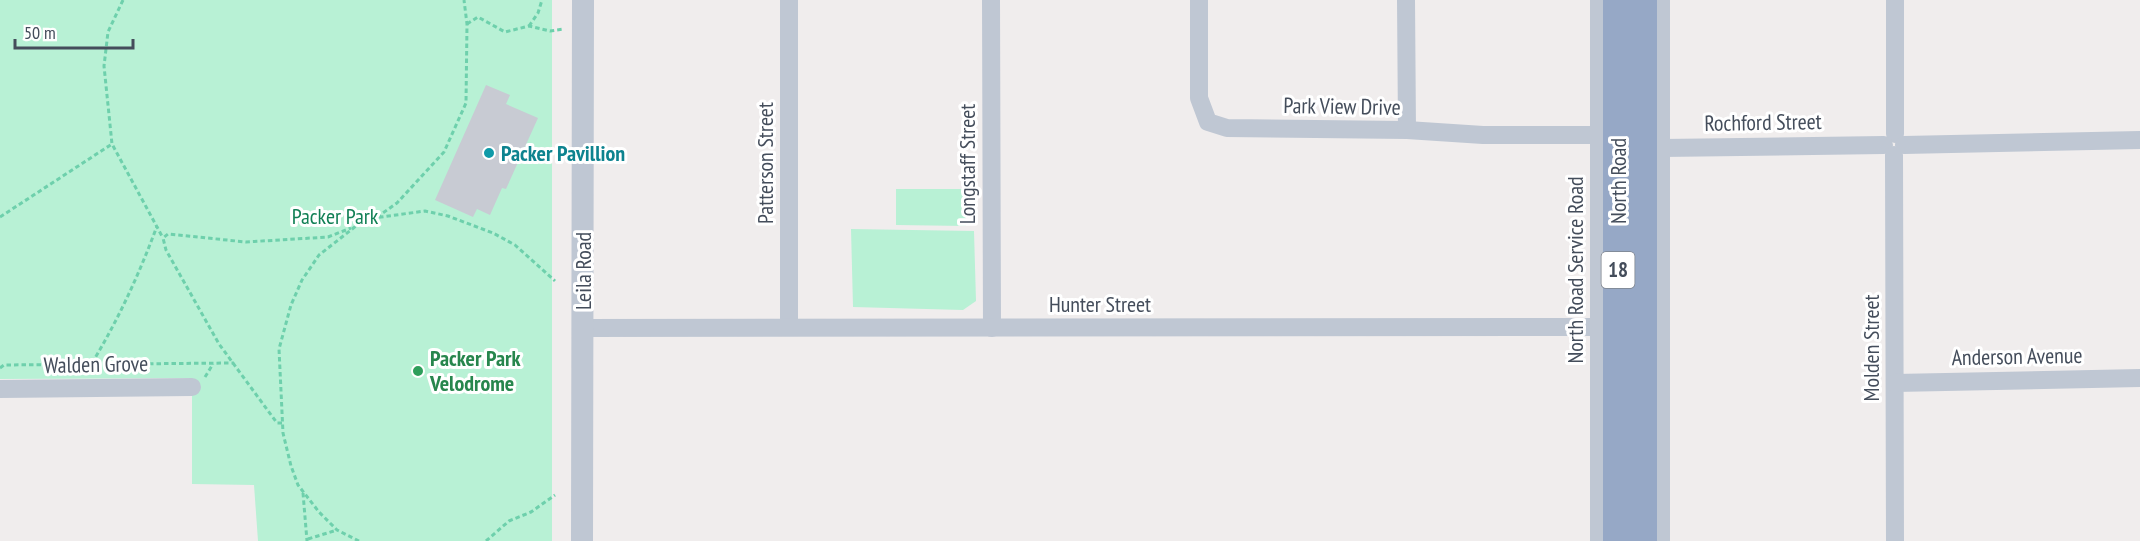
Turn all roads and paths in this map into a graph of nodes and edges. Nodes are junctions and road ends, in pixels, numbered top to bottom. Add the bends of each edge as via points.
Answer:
1 (123, 0) edge
2 (464, 0) edge
3 (542, 0) edge
4 (583, 0) edge
5 (789, 0) edge
6 (990, 0) edge
7 (1199, 0) edge
8 (1406, 0) edge
9 (1599, 0) edge
10 (1617, 0) edge
11 (1643, 0) edge
12 (1661, 0) edge
13 (1895, 0) edge
14 (467, 24) junction
15 (529, 26) junction
16 (583, 27) junction
17 (1407, 130) junction
18 (2140, 140) edge
19 (112, 144) junction
20 (1894, 145) junction
21 (1631, 146) junction
22 (0, 217) edge
23 (374, 218) junction
24 (157, 226) junction
25 (356, 226) junction
26 (163, 238) junction
27 (555, 282) dead end
28 (1608, 326) junction
29 (789, 327) junction
30 (583, 328) junction
31 (992, 328) junction
32 (234, 363) junction
33 (95, 364) junction
34 (0, 368) edge
35 (2140, 378) edge
36 (1895, 383) junction
37 (192, 387) dead end
38 (0, 389) edge
39 (282, 423) junction
40 (303, 491) junction
41 (555, 495) dead end
42 (337, 530) junction
43 (308, 540) edge
44 (358, 541) edge
45 (486, 541) edge
46 (582, 541) edge
47 (1599, 541) edge
48 (1617, 541) edge
49 (1643, 541) edge
50 (1661, 541) edge
51 (1895, 541) edge

1 - 19 path via 108,32 104,66
2 - 14 path
3 - 15 path
4 - 16 street, Leila Road
5 - 29 street, Patterson Street
6 - 31 street, Longstaff Street
7 - 17 street, Park View Drive via 1199,98 1208,122 1227,128
8 - 17 street
9 - 21 street
10 - 21 highway, North Road / 18
11 - 21 highway, North Road / 18
12 - 21 street
13 - 20 street, Molden Street
14 - 15 path via 478,17 505,32
14 - 23 path via 466,103 444,152 397,203
15 - 16 path via 550,30
16 - 30 street, Leila Road
17 - 21 street, Park View Drive
18 - 20 street, Rochford Street
19 - 22 path
19 - 24 path
20 - 21 street, Rochford Street
20 - 36 street, Molden Street
21 - 28 highway, North Road / 18
21 - 49 highway, North Road / 18
21 - 50 street
23 - 25 path
23 - 27 path via 424,211 448,216 515,245
24 - 26 path
24 - 33 path via 136,281
25 - 26 path via 328,237 303,240 246,242 168,234
25 - 39 path via 319,255 291,305 279,349
26 - 32 path via 219,344
28 - 31 street, Hunter Street
28 - 47 street, North Road Service Road
28 - 48 highway, North Road / 18
29 - 30 street, Hunter Street
29 - 31 street, Hunter Street
30 - 46 street, Leila Road
32 - 33 path
32 - 39 path via 277,423
33 - 34 path
35 - 36 street, Anderson Avenue
36 - 51 street, Molden Street
37 - 38 street, Walden Grove
39 - 40 path via 291,466
40 - 42 path
40 - 43 path
41 - 45 path via 509,521
42 - 43 path
42 - 44 path

